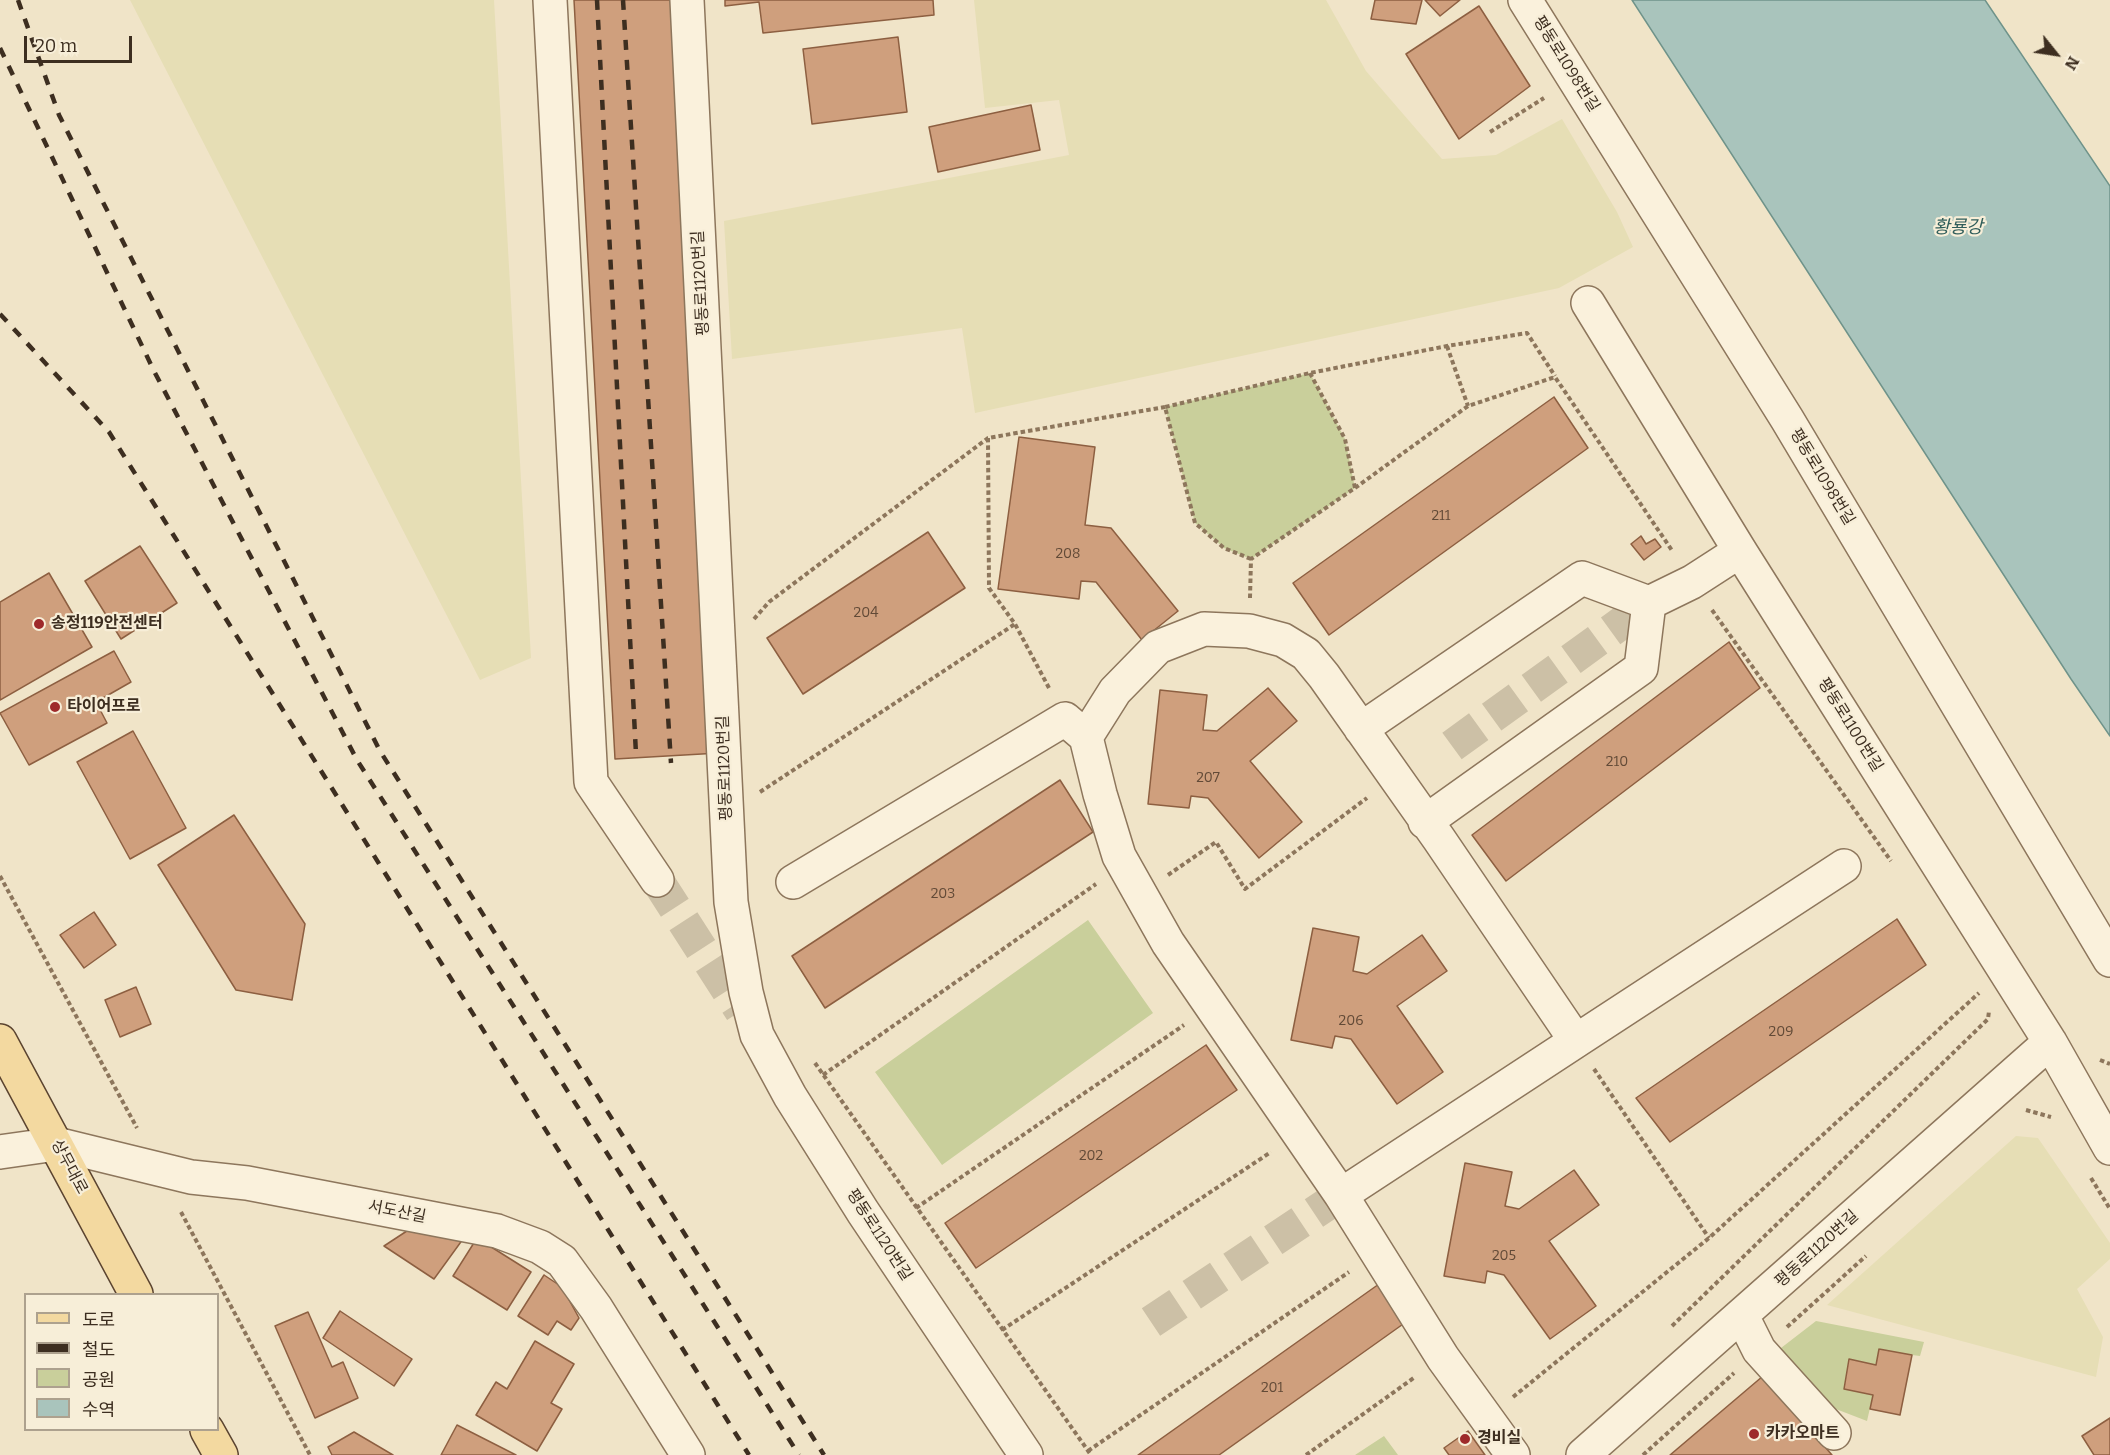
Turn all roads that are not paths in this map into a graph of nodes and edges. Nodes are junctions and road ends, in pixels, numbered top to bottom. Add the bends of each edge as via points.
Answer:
1 (550, 0) edge
2 (687, 0) edge
3 (1525, 0) edge
4 (1588, 303) dead end
5 (1740, 551) junction
6 (1649, 603) junction
7 (1076, 728) junction
8 (1361, 729) junction
9 (1425, 822) junction
10 (1844, 866) dead end
11 (657, 880) tunnel mouth
12 (793, 882) dead end
13 (2110, 960) edge
14 (0, 1041) edge
15 (1575, 1041) junction
16 (2050, 1042) junction
17 (56, 1144) junction
18 (2110, 1148) edge
19 (0, 1152) edge
20 (1341, 1195) junction
21 (135, 1293) edge
22 (1742, 1316) junction
23 (667, 1423) junction
24 (208, 1431) edge
25 (1834, 1433) dead end
26 (221, 1455) edge
27 (669, 1455) edge
28 (688, 1455) edge
29 (1026, 1455) edge
30 (1513, 1455) edge
31 (1583, 1455) edge

1 - 11 street via 591,782
2 - 29 street, 평동로1120번길 via 731,903 749,1023 863,1212
3 - 13 street, 평동로1098번길 via 1786,419
4 - 5 street, 평동로1100번길
5 - 6 street via 1692,582
5 - 16 street, 평동로1100번길
6 - 8 street via 1582,578
6 - 9 street via 1641,668
7 - 8 street via 1158,647 1204,629 1249,632 1283,640 1306,654
7 - 12 street
7 - 20 street via 1119,856 1140,894 1168,943
8 - 9 street
9 - 15 street
10 - 15 street
14 - 17 main road, 상무대로
15 - 20 street
16 - 18 street, 평동로1100번길
16 - 22 street, 평동로1120번길
17 - 19 street, 서도산길
17 - 21 main road, 상무대로
17 - 23 street, 서도산길 via 191,1177 247,1183 497,1232 540,1247 562,1261 596,1308
20 - 30 street via 1443,1358
22 - 25 street via 1759,1350
22 - 31 street, 평동로1120번길
23 - 27 street
23 - 28 street, 서도산길
24 - 26 main road

